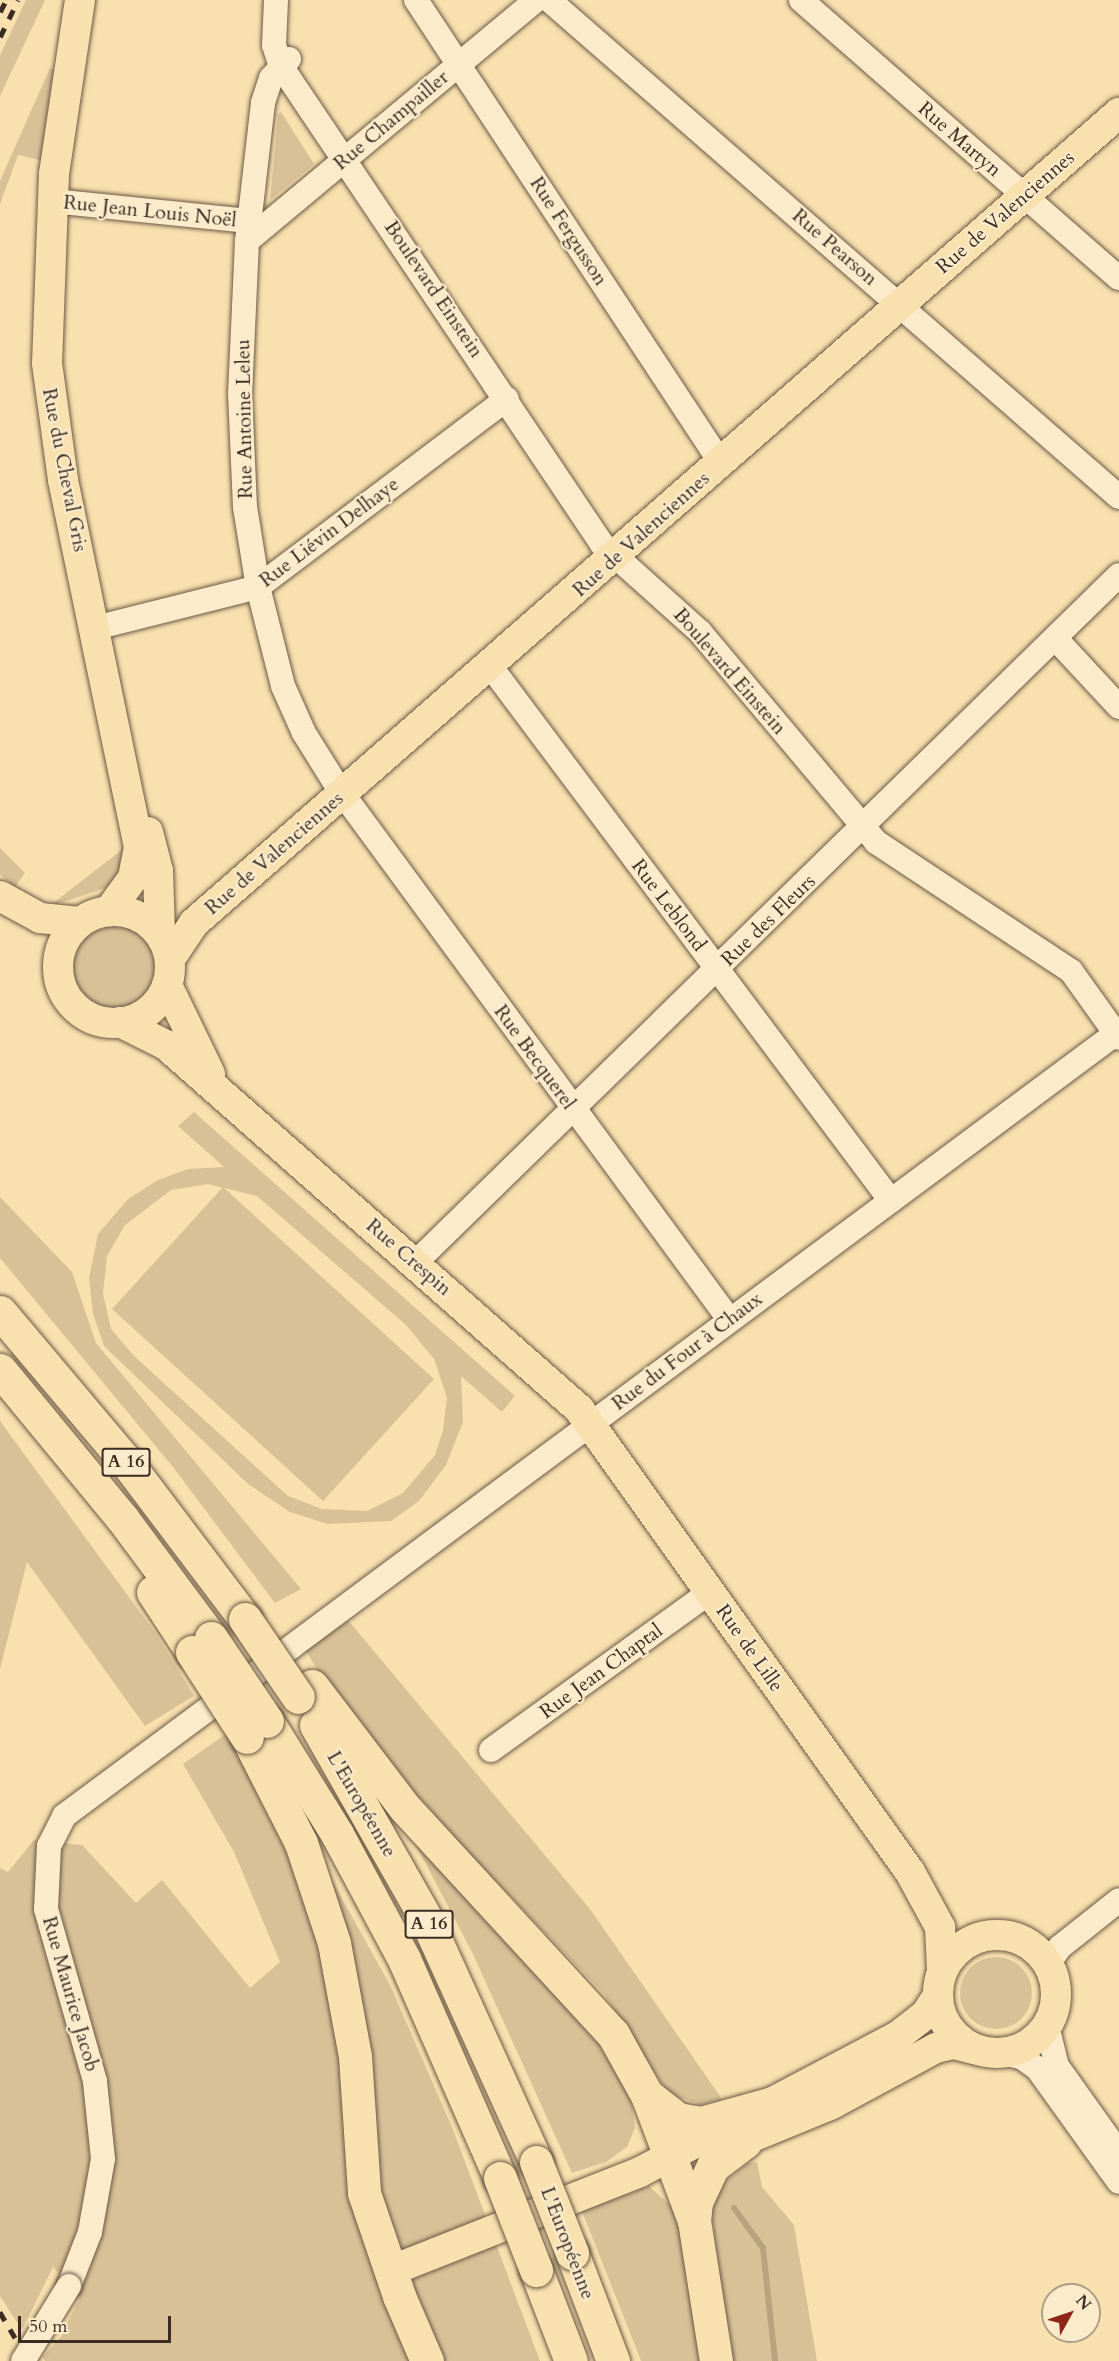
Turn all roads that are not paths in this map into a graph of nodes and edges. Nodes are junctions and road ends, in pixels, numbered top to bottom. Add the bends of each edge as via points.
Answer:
1 (80, 0) edge
2 (276, 0) edge
3 (292, 0) edge
4 (416, 0) edge
5 (536, 0) edge
6 (549, 0) edge
7 (801, 0) edge
8 (285, 62) junction
9 (459, 64) junction
10 (1117, 119) edge
11 (346, 158) junction
12 (1024, 195) junction
13 (52, 201) junction
14 (248, 231) junction
15 (1119, 278) edge
16 (900, 303) junction
17 (507, 399) junction
18 (722, 462) junction
19 (1119, 497) edge
20 (614, 557) junction
21 (1119, 575) edge
22 (258, 587) junction
23 (95, 628) junction
24 (1055, 638) junction
25 (491, 667) junction
26 (1119, 707) edge
27 (130, 794) junction
28 (343, 794) junction
29 (862, 828) junction
30 (0, 896) edge
31 (0, 903) edge
32 (109, 911) junction
33 (80, 922) junction
34 (165, 959) junction
35 (58, 965) junction
36 (717, 969) junction
37 (120, 1022) junction
38 (1118, 1034) edge
39 (224, 1094) junction
40 (574, 1109) junction
41 (891, 1201) junction
42 (415, 1263) junction
43 (0, 1312) edge
44 (729, 1319) junction
45 (0, 1370) edge
46 (591, 1424) junction
47 (710, 1592) junction
48 (255, 1670) joint
49 (305, 1692) junction
50 (257, 1729) junction
51 (491, 1750) dead end
52 (910, 1872) junction
53 (1119, 1900) edge
54 (984, 1935) junction
55 (1048, 1964) junction
56 (940, 1984) junction
57 (1047, 2026) junction
58 (988, 2051) junction
59 (647, 2095) junction
60 (777, 2102) junction
61 (746, 2141) junction
62 (1119, 2152) edge
63 (672, 2160) junction
64 (1119, 2182) edge
65 (694, 2221) junction
66 (390, 2271) junction
67 (23, 2361) edge
68 (428, 2361) edge
69 (572, 2361) edge
70 (613, 2361) edge
71 (716, 2361) edge

1 - 13 main road, Rue du Cheval Gris
2 - 8 street via 274,45
3 - 8 street, Rue Antoine Leleu
4 - 9 street, Rue Fergusson
5 - 9 street, Rue Champailler
6 - 16 street, Rue Pearson
7 - 12 street, Rue Martyn
8 - 11 street, Boulevard Einstein
8 - 14 street, Rue Antoine Leleu via 263,103
9 - 11 street, Rue Champailler
9 - 18 street, Rue Fergusson
10 - 12 main road, Rue de Valenciennes
11 - 14 street, Rue Champailler
11 - 17 street, Boulevard Einstein
12 - 15 street, Rue Martyn
12 - 16 main road, Rue de Valenciennes
13 - 14 street, Rue Jean Louis Noël
13 - 23 main road, Rue du Cheval Gris via 46,310 50,405
14 - 22 street, Rue Antoine Leleu via 240,444
16 - 18 main road, Rue de Valenciennes
16 - 19 street, Rue Pearson
17 - 20 street, Boulevard Einstein
17 - 22 street, Rue Liévin Delhaye
18 - 20 main road, Rue de Valenciennes
20 - 25 main road, Rue de Valenciennes
20 - 29 street, Boulevard Einstein via 700,632
21 - 24 street, Rue des Fleurs
22 - 23 street, Rue Liévin Delhaye
22 - 28 street, Rue Antoine Leleu via 283,686 304,734
23 - 27 main road, Rue du Cheval Gris via 96,649
24 - 26 street
24 - 29 street, Rue des Fleurs
25 - 28 main road, Rue de Valenciennes
25 - 36 street, Rue Leblond
27 - 32 main road, Rue du Cheval Gris via 139,860 129,885
27 - 34 main road, Rue du Cheval Gris via 156,860
28 - 34 main road, Rue de Valenciennes via 194,922
28 - 40 street, Rue Becquerel
29 - 36 street, Rue des Fleurs
29 - 38 street, Boulevard Einstein via 885,849 1071,971
30 - 33 main road via 40,918
31 - 35 main road
32 - 33 main road
32 - 34 main road via 140,916
33 - 35 main road via 63,943
34 - 37 main road via 149,1011
34 - 39 main road, Rue Crespin via 196,1050
35 - 37 main road via 62,988 76,1008 97,1020
36 - 40 street, Rue des Fleurs
36 - 41 street, Rue Leblond
37 - 39 main road, Rue Crespin via 157,1038
38 - 41 street, Rue du Four à Chaux
39 - 42 main road, Rue Crespin
40 - 42 street, Rue des Fleurs
40 - 44 street, Rue Becquerel
41 - 44 street, Rue du Four à Chaux
42 - 46 main road, Rue Crespin
43 - 49 highway, L'Européenne / A 16, bridge via 251,1615
44 - 46 street, Rue du Four à Chaux
45 - 50 highway, A 16, bridge via 95,1485 138,1567 202,1645
46 - 47 main road, Rue de Lille
46 - 48 street, Rue du Four à Chaux
47 - 51 street, Rue Jean Chaptal
47 - 52 main road, Rue de Lille
48 - 67 street, Rue Maurice Jacob, bridge via 81,1799 63,1816 50,1846 46,1909 95,2081 103,2141 96,2208 69,2286
49 - 59 highway via 405,1808 600,2017
49 - 70 highway, L'Européenne / A 16, bridge via 426,1919 536,2162
50 - 66 highway via 334,1943 355,2056 364,2193
50 - 69 highway, L'Européenne / A 16, bridge via 385,1922 447,2050
52 - 54 main road, Rue de Lille via 952,1919
52 - 56 main road, Rue de Lille via 940,1927
53 - 55 street via 1060,1947
54 - 55 main road via 1025,1941
54 - 56 main road via 959,1947
55 - 57 main road via 1056,1995
56 - 58 main road via 946,2025
56 - 60 main road via 908,2030
57 - 58 main road via 1028,2044
57 - 62 street via 1057,2066
58 - 61 main road via 954,2044 936,2048 831,2105
58 - 64 street via 1021,2057 1036,2068
59 - 60 highway via 678,2119 701,2124
59 - 63 highway
60 - 63 main road
61 - 63 main road
61 - 65 highway via 706,2176
63 - 65 highway
63 - 66 main road
65 - 71 highway
66 - 68 highway

